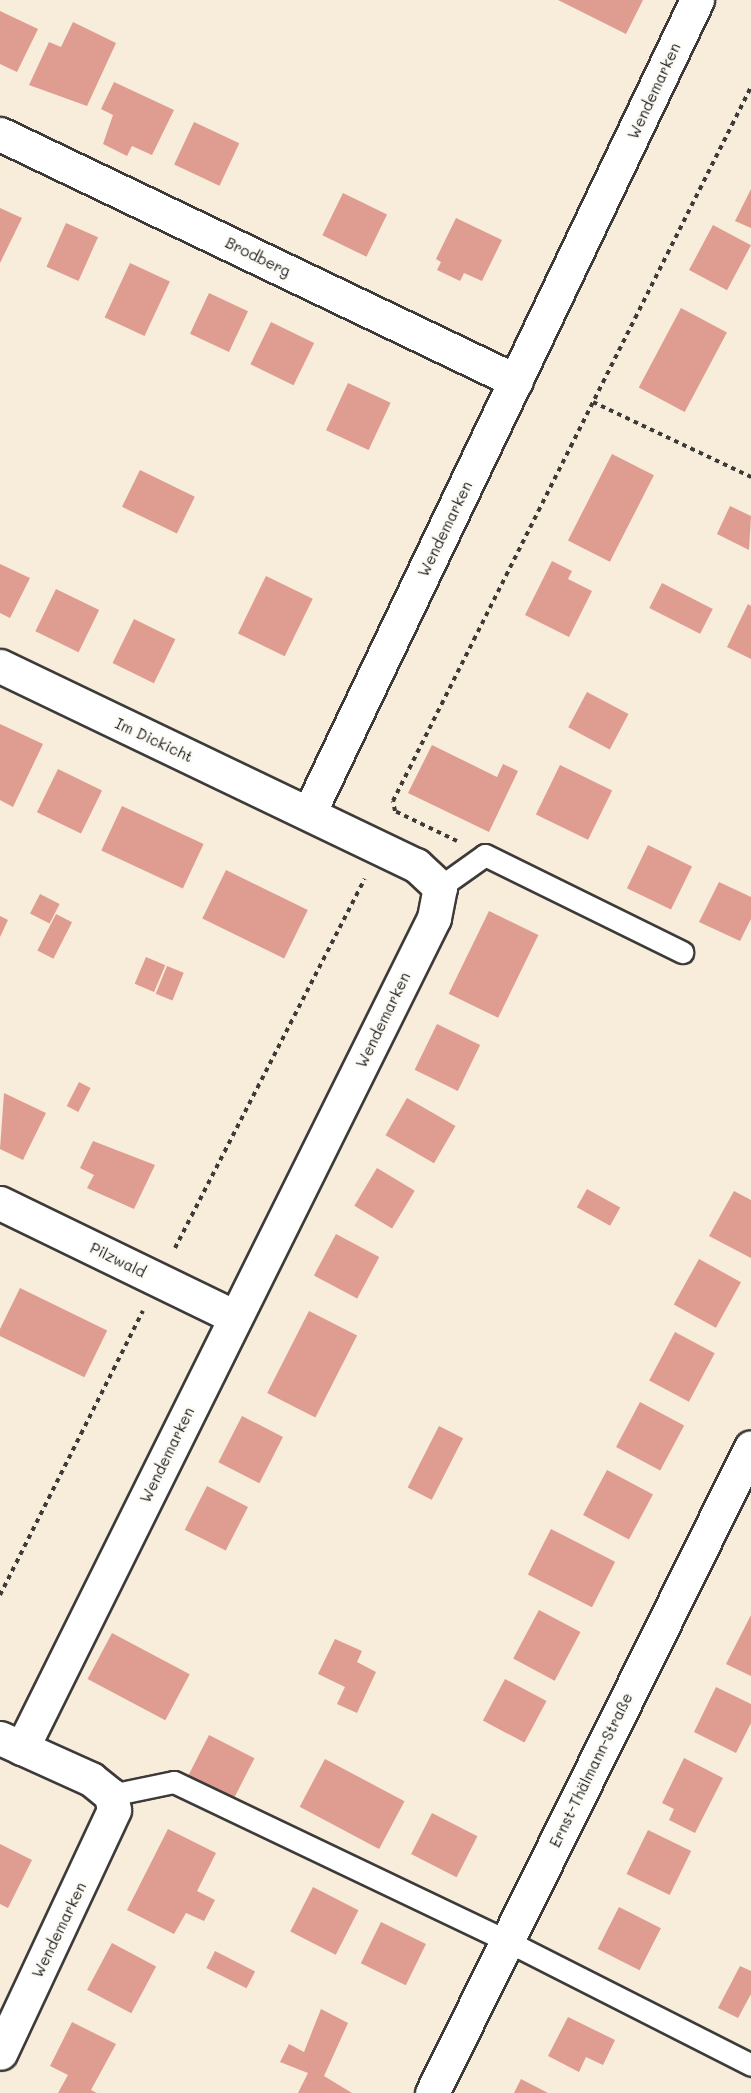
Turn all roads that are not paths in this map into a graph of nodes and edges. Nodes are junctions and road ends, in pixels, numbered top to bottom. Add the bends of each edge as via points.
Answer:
1 (697, 0) edge
2 (0, 134) edge
3 (516, 381) junction
4 (0, 666) edge
5 (309, 813) junction
6 (440, 887) junction
7 (682, 952) dead end
8 (0, 1203) edge
9 (235, 1317) junction
10 (751, 1447) edge
11 (11, 1743) edge
12 (111, 1795) junction
13 (507, 1941) junction
14 (0, 2053) edge
15 (751, 2065) edge
16 (432, 2093) edge

1 - 3 street, Wendemarken
2 - 3 street, Brodberg
3 - 5 street, Wendemarken
4 - 5 street, Im Dickicht
5 - 6 street via 416,865
6 - 7 lane via 485,855
6 - 9 street, Wendemarken via 434,918
8 - 9 street, Pilzwald
9 - 11 street, Wendemarken
10 - 13 street, Ernst-Thälmann-Straße
11 - 12 street, Wendemarken via 91,1779
12 - 13 lane via 174,1782
12 - 14 street, Wendemarken via 109,1827
13 - 15 lane
13 - 16 street, Ernst-Thälmann-Straße

